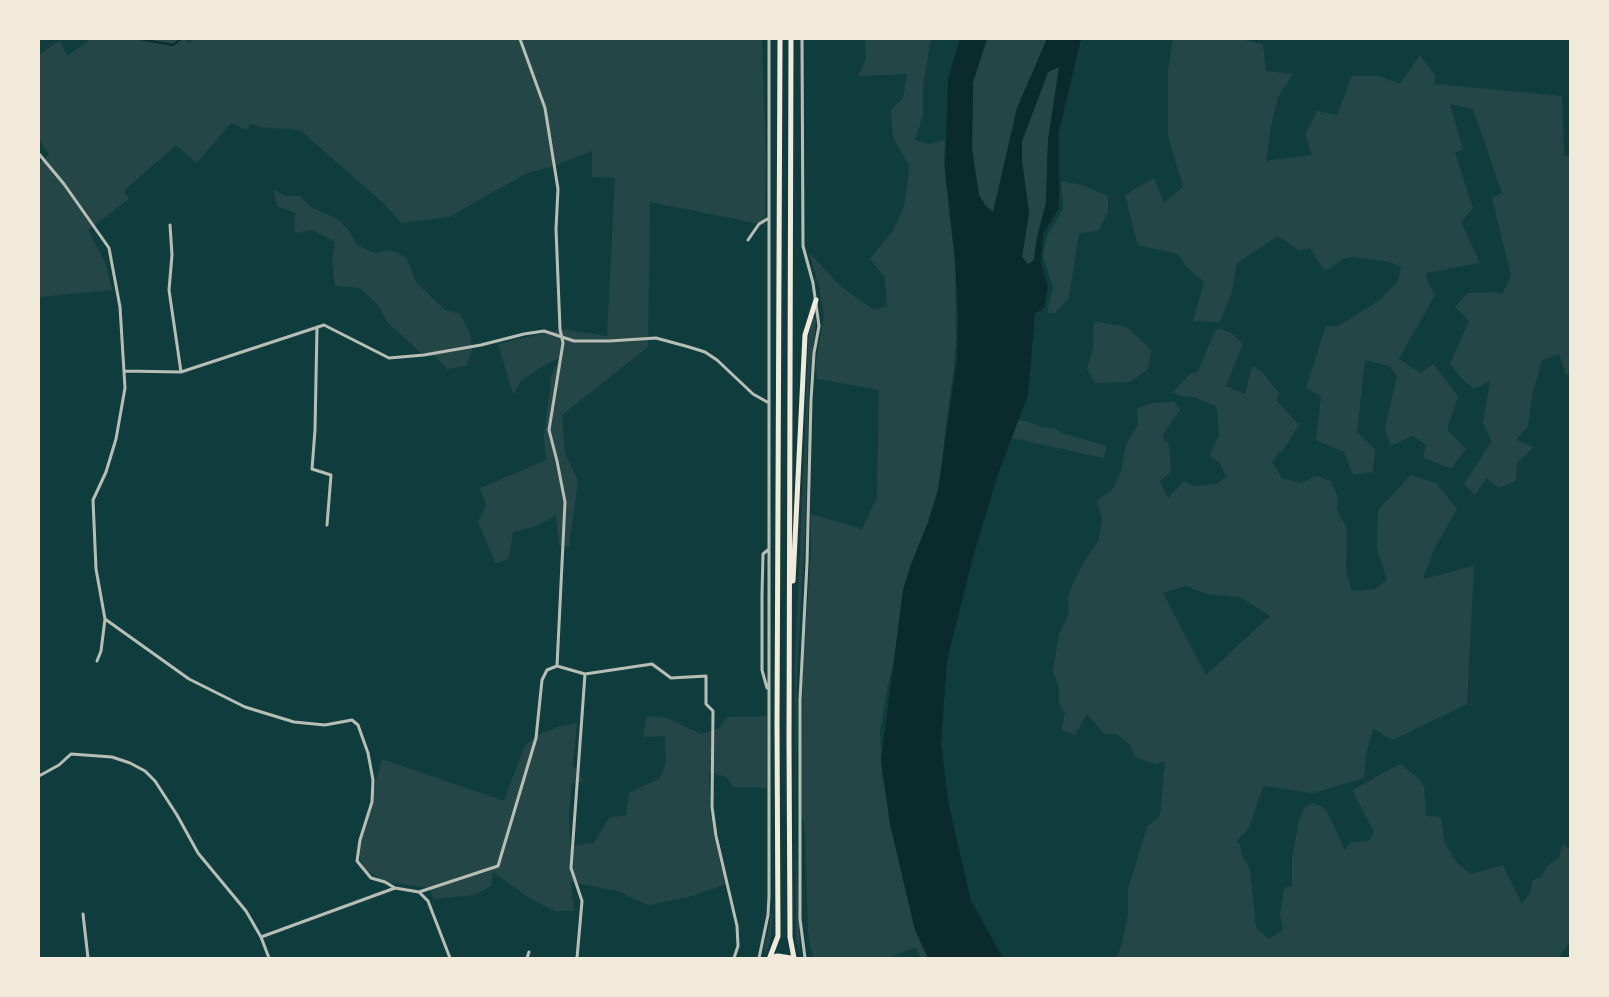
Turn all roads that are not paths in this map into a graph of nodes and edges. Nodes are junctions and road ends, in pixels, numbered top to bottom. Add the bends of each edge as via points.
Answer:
1 (520, 39) edge
2 (769, 39) edge
3 (780, 39) edge
4 (791, 39) edge
5 (802, 39) edge
6 (39, 154) edge
7 (769, 218) junction
8 (170, 225) dead end
9 (748, 240) dead end
10 (816, 300) junction
11 (317, 327) junction
12 (562, 336) junction
13 (124, 371) junction
14 (181, 372) junction
15 (769, 403) junction
16 (327, 525) dead end
17 (105, 619) junction
18 (790, 631) junction
19 (97, 661) dead end
20 (557, 666) junction
21 (585, 674) junction
22 (39, 776) edge
23 (394, 888) junction
24 (419, 892) junction
25 (83, 914) dead end
26 (261, 937) junction
27 (529, 952) dead end
28 (88, 958) edge
29 (269, 958) edge
30 (450, 958) edge
31 (527, 958) edge
32 (577, 958) edge
33 (734, 958) edge
34 (759, 958) edge
35 (769, 958) edge
36 (793, 958) edge
37 (805, 958) edge

1 - 12 street via 545,108 554,160
2 - 7 street
3 - 35 highway via 778,936
4 - 18 highway
5 - 10 street via 803,246
6 - 13 street via 109,248 120,307
7 - 9 street via 759,224
7 - 15 street
8 - 14 street via 168,290
10 - 18 highway via 805,335
10 - 37 street via 819,326 813,365 800,700 800,919
11 - 12 street via 324,325 389,358 424,355 544,331
11 - 14 street
11 - 16 street via 312,469 331,475
12 - 15 street via 573,341 656,338 705,352
12 - 20 street via 549,430 565,502
13 - 14 street
13 - 17 street via 116,439 93,500 96,569
15 - 34 street via 768,905
17 - 19 street
17 - 23 street via 189,679 245,706 294,722 325,725 352,720 368,753 373,780 372,802 357,861 370,878
18 - 36 highway
20 - 21 street
20 - 24 street via 547,670 542,680 536,738 498,867
21 - 32 street via 571,868 582,901
21 - 33 street via 652,664 671,678 706,676 706,704 713,711 712,807 737,926
22 - 26 street via 70,754 112,757 144,771 172,807 198,854 246,911
23 - 24 street
23 - 26 street
24 - 30 street via 428,901
25 - 28 street
26 - 29 street
27 - 31 street
35 - 36 highway

